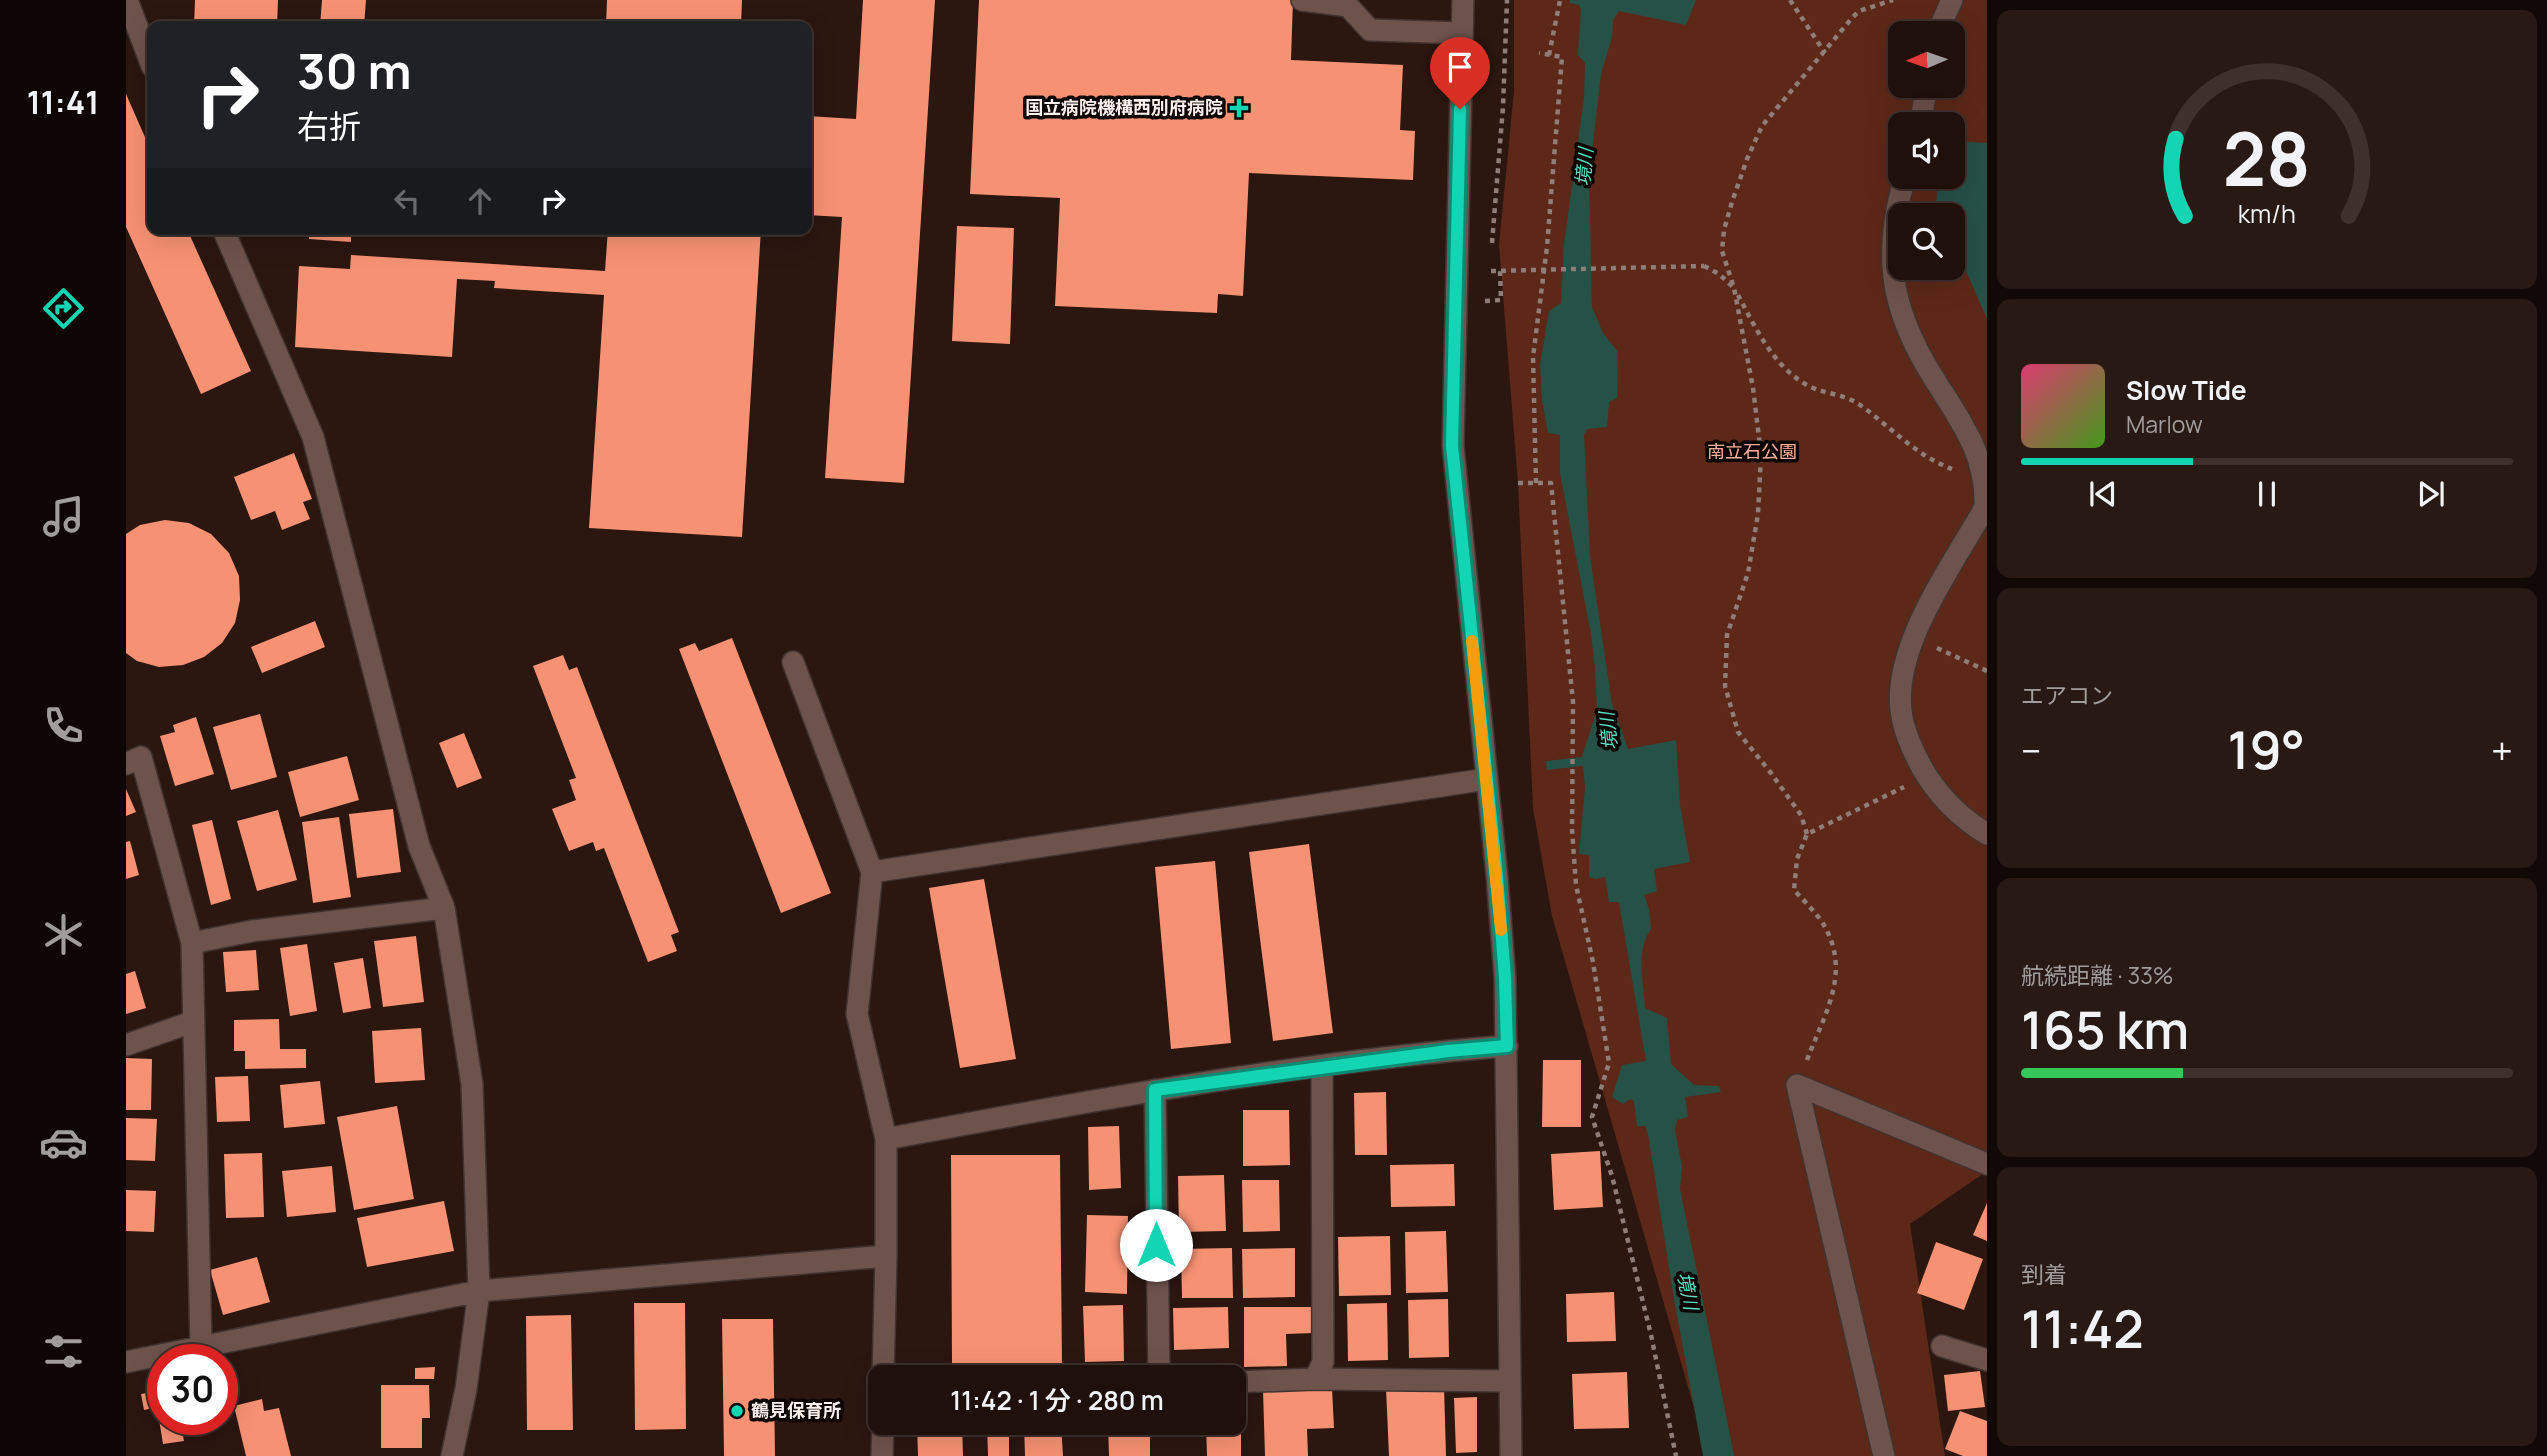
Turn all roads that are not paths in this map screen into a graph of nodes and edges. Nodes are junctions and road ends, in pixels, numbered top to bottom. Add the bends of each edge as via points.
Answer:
1 (127, 0) edge
2 (1302, 0) edge
3 (1463, 0) edge
4 (1952, 0) edge
5 (1942, 21) edge
6 (1462, 33) junction
7 (147, 53) edge
8 (1901, 189) edge
9 (226, 235) edge
10 (1987, 477) edge
11 (793, 662) dead end
12 (126, 764) edge
13 (1487, 779) junction
14 (1987, 834) edge
15 (872, 872) junction
16 (444, 908) junction
17 (192, 943) junction
18 (192, 1022) junction
19 (126, 1045) edge
20 (1507, 1046) junction
21 (1322, 1068) junction
22 (1155, 1090) junction
23 (886, 1139) junction
24 (1987, 1164) edge
25 (886, 1256) junction
26 (479, 1291) junction
27 (201, 1344) edge
28 (216, 1344) edge
29 (1942, 1346) dead end
30 (147, 1358) edge
31 (1987, 1360) edge
32 (126, 1362) edge
33 (883, 1365) edge
34 (1159, 1365) edge
35 (1315, 1379) junction
36 (1510, 1381) junction
37 (1246, 1382) edge
38 (883, 1435) edge
39 (452, 1456) edge
40 (882, 1456) edge
41 (1511, 1456) edge
42 (1884, 1456) edge

1 - 7 street
2 - 6 street via 1348,6 1370,30
3 - 6 street
4 - 5 street
6 - 13 street via 1452,446
8 - 10 street via 1892,249 1897,298 1929,371 1976,443
9 - 16 street via 313,437 419,846
10 - 14 street via 1985,507 1914,638 1903,673 1902,716 1927,776 1951,807
11 - 15 street
12 - 17 street via 141,757
13 - 15 street
13 - 20 street
15 - 23 street via 857,1014
16 - 17 street via 252,931
16 - 26 street via 472,1084
17 - 18 street
18 - 19 street
18 - 27 street
20 - 21 street
20 - 36 street
21 - 22 street
21 - 35 street via 1323,1362
22 - 23 street
22 - 34 street
23 - 25 street
24 - 42 street via 1797,1086
25 - 26 street
25 - 33 street
26 - 28 street
26 - 39 street
29 - 31 street
30 - 32 street
35 - 36 street
35 - 37 street
36 - 41 street
38 - 40 street

